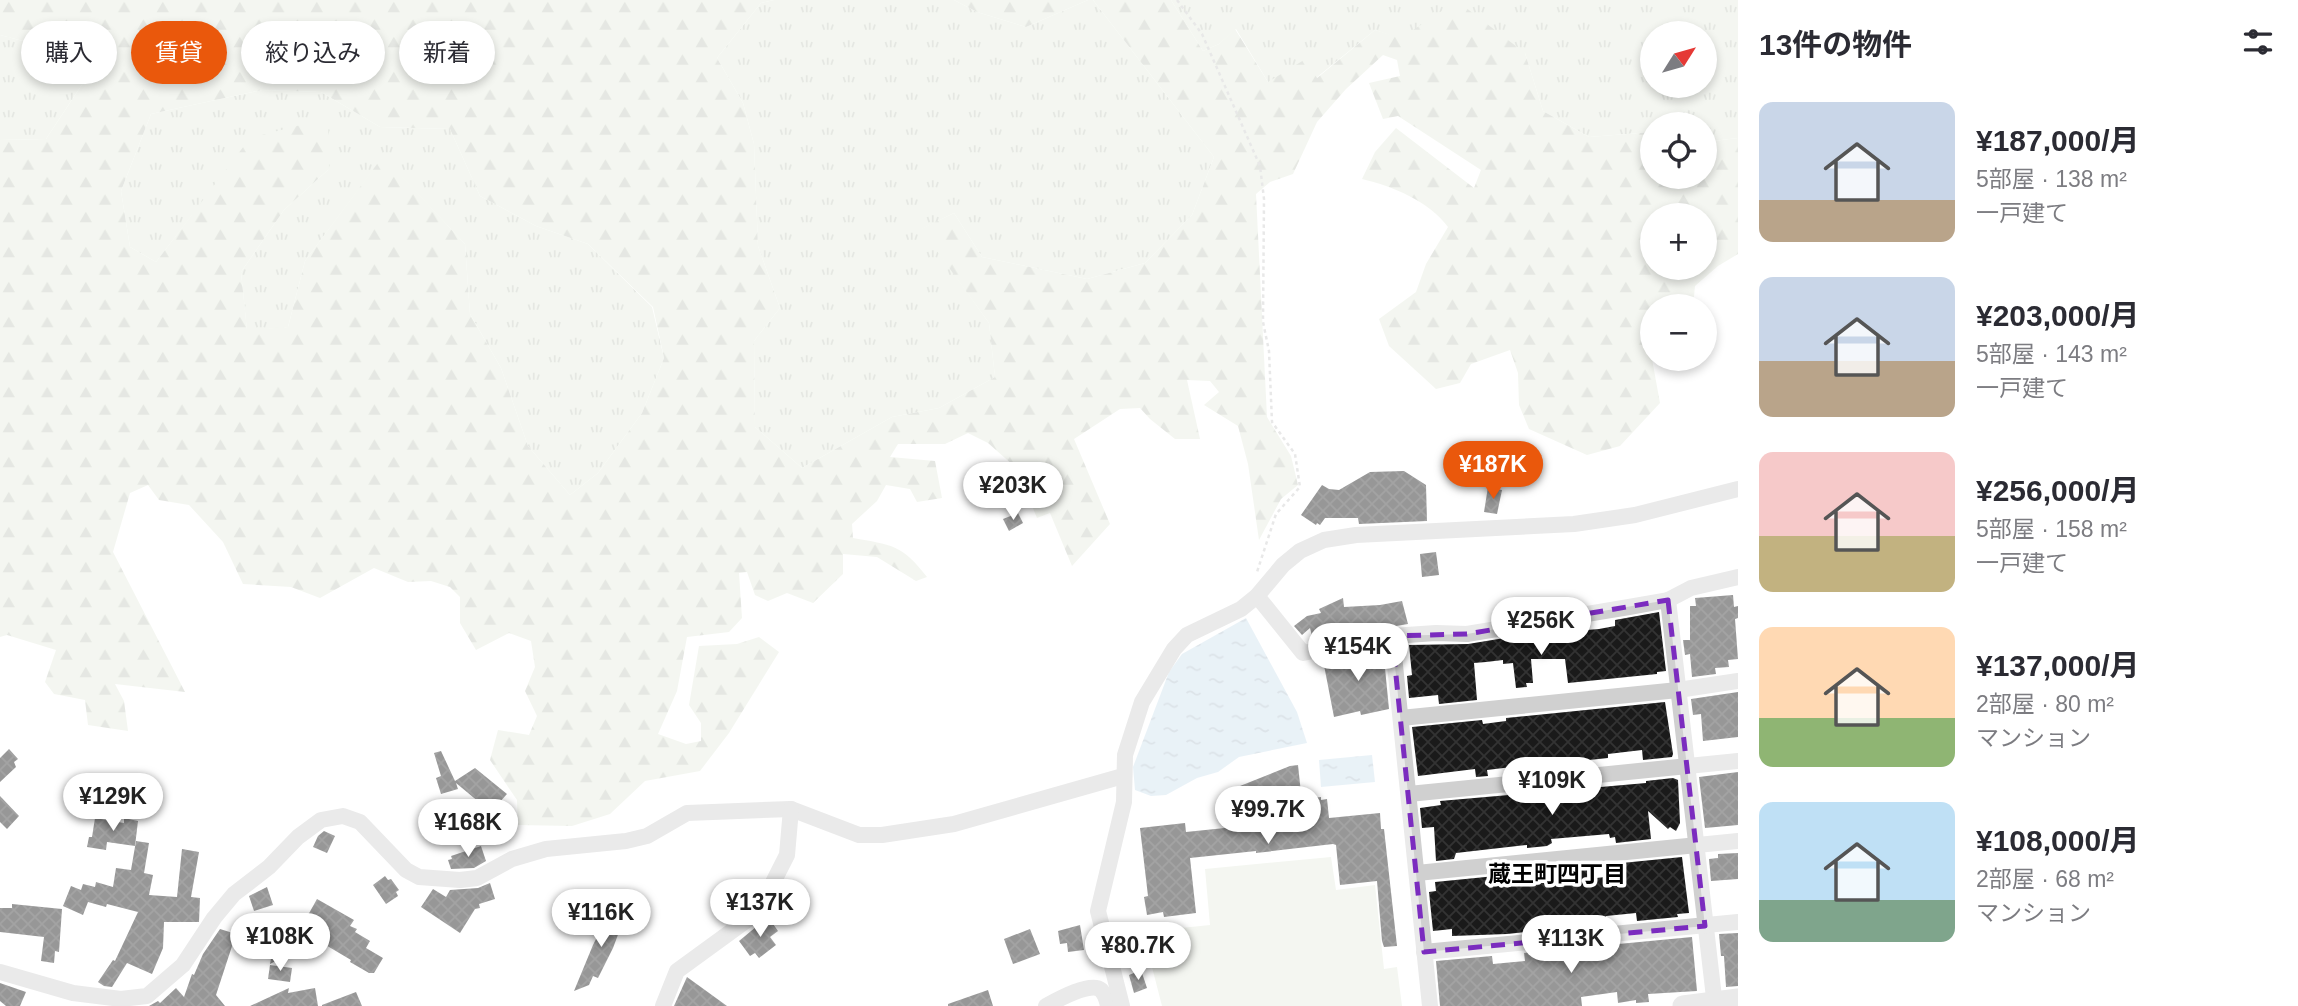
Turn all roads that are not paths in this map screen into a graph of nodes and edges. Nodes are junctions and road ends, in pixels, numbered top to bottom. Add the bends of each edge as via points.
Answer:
1 (1738, 489) edge
2 (1738, 577) edge
3 (1257, 596) junction
4 (1668, 600) junction
5 (1392, 636) junction
6 (1738, 681) edge
7 (1678, 690) junction
8 (1401, 718) junction
9 (1738, 761) edge
10 (1686, 766) junction
11 (1123, 776) junction
12 (1409, 794) junction
13 (791, 809) junction
14 (1738, 841) edge
15 (1695, 845) junction
16 (1417, 873) junction
17 (1738, 922) edge
18 (1705, 926) junction
19 (1424, 952) junction
20 (0, 971) edge
21 (1738, 999) edge
22 (1715, 1004) edge
23 (663, 1006) edge
24 (1046, 1006) edge
25 (1108, 1006) edge
26 (1122, 1006) edge
27 (1430, 1006) edge
28 (1683, 1006) edge

1 - 3 street via 1635,515 1574,524 1324,540 1283,565
2 - 4 street via 1691,587
3 - 5 street via 1303,653
3 - 11 street via 1241,610 1187,635 1174,649 1142,702
4 - 5 street via 1467,634
4 - 7 street
5 - 8 street
6 - 7 street
7 - 8 street
7 - 10 street
8 - 12 street
9 - 10 street
10 - 12 street
10 - 15 street
11 - 13 street via 954,824 882,835 859,835
11 - 26 street via 1124,802 1098,911
12 - 16 street
13 - 20 street via 687,813 647,836 546,849 512,859 477,878 460,880 419,877 406,870 360,822 343,816 321,820 234,894 183,965 147,996 121,999 73,993
13 - 23 street via 787,855 758,912 677,971
14 - 15 street
15 - 16 street
15 - 18 street
16 - 19 street
17 - 18 street
18 - 19 street
18 - 22 street
19 - 27 street
21 - 22 street
22 - 28 street
24 - 25 street via 1095,987

